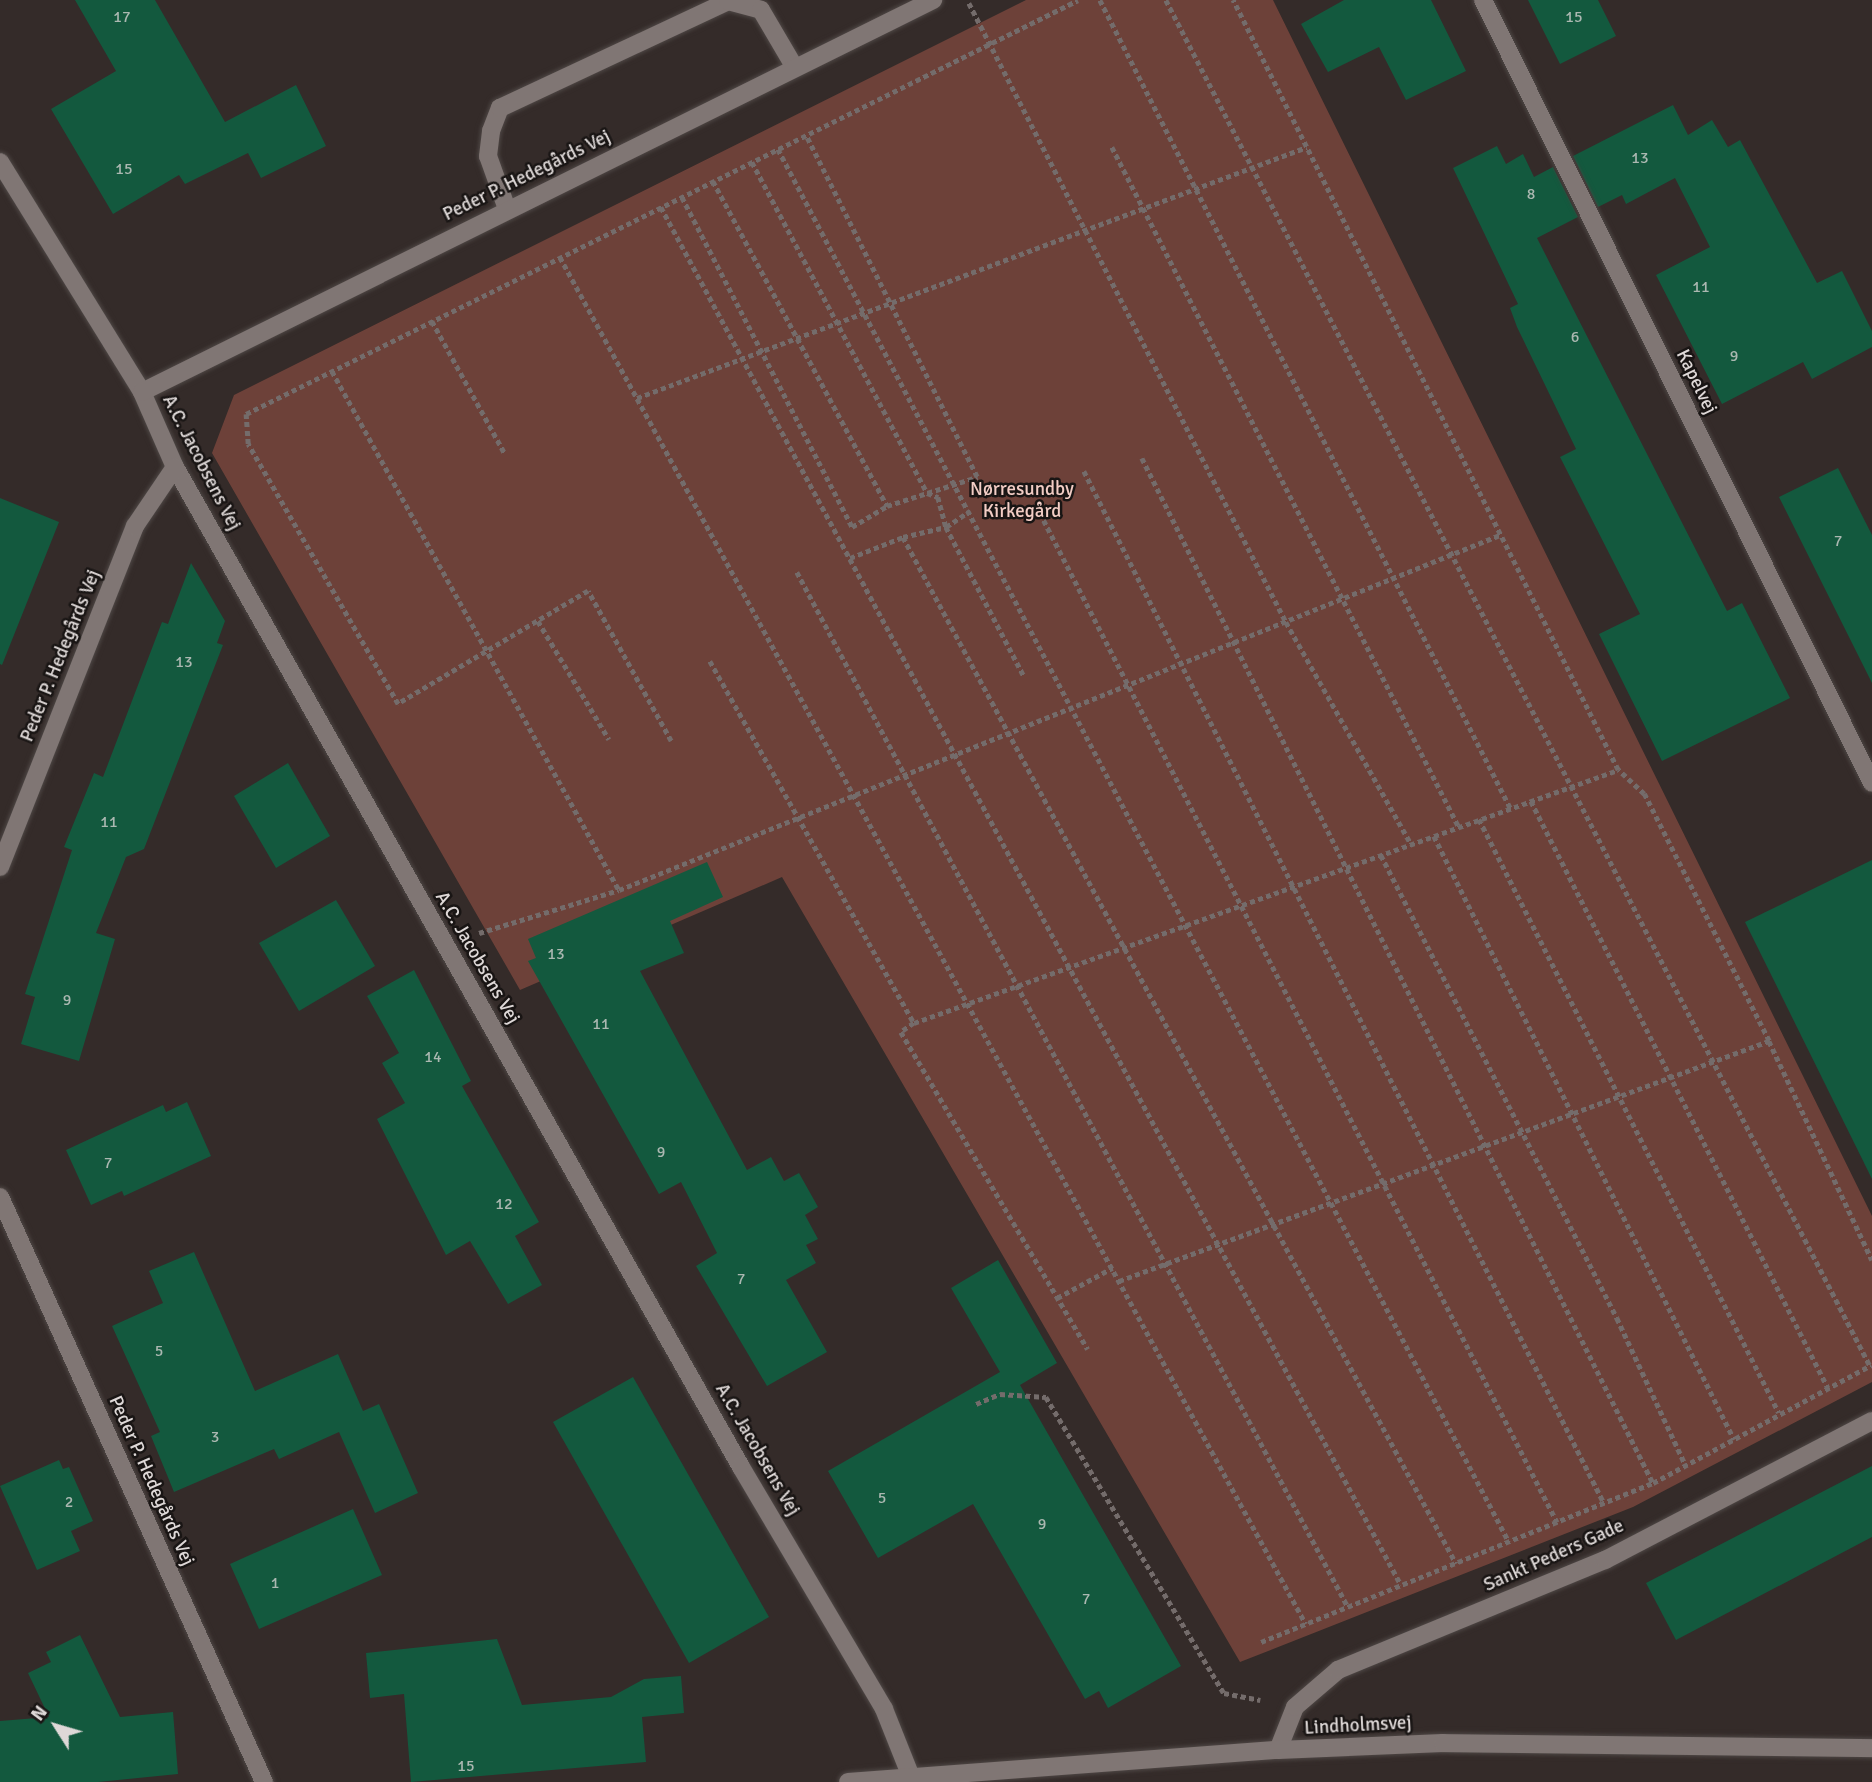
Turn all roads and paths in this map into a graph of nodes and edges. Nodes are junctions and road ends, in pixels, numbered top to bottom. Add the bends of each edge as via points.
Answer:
1 (933, 0) edge
2 (967, 0) edge
3 (1077, 0) edge
4 (1100, 0) edge
5 (1166, 0) edge
6 (1233, 0) edge
7 (1483, 0) edge
8 (990, 43) junction
9 (795, 68) junction
10 (806, 135) junction
11 (1112, 147) dead end
12 (1307, 147) junction
13 (778, 149) junction
14 (0, 162) edge
15 (752, 162) junction
16 (1252, 168) junction
17 (713, 181) junction
18 (1196, 190) junction
19 (682, 197) junction
20 (661, 207) junction
21 (507, 209) junction
22 (1144, 210) junction
23 (1087, 232) junction
24 (560, 257) junction
25 (890, 304) junction
26 (866, 314) junction
27 (432, 321) junction
28 (838, 324) junction
29 (797, 339) junction
30 (762, 352) junction
31 (743, 359) junction
32 (332, 370) junction
33 (142, 392) junction
34 (637, 398) junction
35 (505, 454) dead end
36 (1142, 458) dead end
37 (175, 467) junction
38 (1084, 471) dead end
39 (956, 484) junction
40 (927, 493) junction
41 (1036, 505) dead end
42 (887, 506) junction
43 (970, 511) junction
44 (946, 527) junction
45 (1500, 535) junction
46 (904, 537) junction
47 (1452, 554) junction
48 (850, 558) junction
49 (797, 572) dead end
50 (1394, 578) junction
51 (1342, 599) junction
52 (538, 621) junction
53 (1286, 622) junction
54 (1235, 642) junction
55 (487, 652) junction
56 (710, 661) dead end
57 (1178, 665) junction
58 (1024, 676) dead end
59 (1126, 686) junction
60 (1074, 707) junction
61 (1009, 733) junction
62 (609, 739) dead end
63 (671, 741) dead end
64 (955, 754) junction
65 (1618, 770) junction
66 (905, 775) junction
67 (1872, 783) edge
68 (1571, 787) junction
69 (854, 796) junction
70 (1531, 801) junction
71 (1511, 809) junction
72 (798, 818) junction
73 (1479, 819) junction
74 (1459, 827) junction
75 (1434, 836) junction
76 (1411, 844) junction
77 (1381, 855) junction
78 (0, 867) edge
79 (1347, 867) junction
80 (1291, 887) junction
81 (619, 890) junction
82 (1239, 905) junction
83 (1187, 925) junction
84 (445, 944) junction
85 (1124, 947) junction
86 (1069, 967) junction
87 (1017, 986) junction
88 (968, 1004) junction
89 (914, 1023) junction
90 (1769, 1041) junction
91 (1713, 1062) junction
92 (1671, 1077) junction
93 (1618, 1097) junction
94 (1572, 1114) junction
95 (1522, 1132) junction
96 (1486, 1146) junction
97 (1432, 1165) junction
98 (1383, 1184) junction
99 (0, 1197) edge
100 (1332, 1202) junction
101 (1273, 1224) junction
102 (1218, 1244) junction
103 (1872, 1260) edge
104 (1166, 1264) junction
105 (1112, 1268) junction
106 (1119, 1281) junction
107 (1058, 1297) junction
108 (1087, 1349) dead end
109 (1871, 1365) edge
110 (1828, 1388) junction
111 (976, 1404) dead end
112 (1779, 1413) junction
113 (1872, 1421) edge
114 (1734, 1439) junction
115 (1686, 1466) junction
116 (1653, 1483) junction
117 (1604, 1503) junction
118 (1557, 1522) junction
119 (1509, 1542) junction
120 (1456, 1563) junction
121 (1401, 1585) junction
122 (1349, 1606) junction
123 (1306, 1624) junction
124 (1261, 1642) dead end
125 (1295, 1707) junction
126 (1872, 1748) edge
127 (1278, 1750) junction
128 (1072, 1774) edge
129 (911, 1777) junction
130 (264, 1782) edge
131 (848, 1782) edge

1 - 9 street, Peder P. Hedegårds Vej
2 - 8 path
3 - 8 path
4 - 18 path
5 - 16 path
6 - 12 path
7 - 67 street, Kapelvej
8 - 10 path
8 - 23 path
9 - 21 street, Peder P. Hedegårds Vej
9 - 21 street via 761,10 728,1 500,108 488,156
10 - 13 path
10 - 25 path
11 - 22 path
12 - 16 path
12 - 45 path
13 - 15 path
13 - 26 path
14 - 33 street, A.C. Jacobsens Vej
15 - 17 path
15 - 28 path
16 - 18 path
16 - 47 path
17 - 19 path
17 - 29 path
18 - 22 path
18 - 50 path
19 - 20 path
19 - 30 path
20 - 24 path
20 - 31 path
21 - 33 street, Peder P. Hedegårds Vej
22 - 23 path
22 - 51 path
23 - 25 path
23 - 53 path
24 - 27 path
24 - 34 path
25 - 26 path
25 - 39 path via 977,477
26 - 28 path
26 - 39 path
27 - 32 path
27 - 35 path
28 - 29 path
28 - 40 path
29 - 30 path
29 - 42 path
30 - 31 path
30 - 42 path via 852,527
31 - 34 path
31 - 48 path
32 - 55 path
32 - 55 path via 246,414 248,444 398,704
33 - 37 street, A.C. Jacobsens Vej
34 - 69 path
36 - 54 path
37 - 78 street, Peder P. Hedegårds Vej via 135,526
37 - 84 street, A.C. Jacobsens Vej
38 - 57 path
39 - 40 path
39 - 43 path
40 - 42 path
40 - 44 path via 938,497
41 - 59 path
43 - 44 path
43 - 60 path
44 - 46 path
44 - 58 path
45 - 47 path
45 - 65 path
46 - 48 path
46 - 61 path
47 - 50 path
47 - 68 path
48 - 64 path
49 - 66 path
50 - 51 path
50 - 71 path
51 - 53 path
51 - 74 path
52 - 55 path
52 - 62 path
52 - 63 path via 589,591
53 - 54 path
53 - 76 path
54 - 57 path
54 - 79 path
55 - 81 path
56 - 72 path
57 - 59 path
57 - 80 path
59 - 60 path
59 - 82 path
60 - 61 path
60 - 83 path
61 - 64 path
61 - 85 path
64 - 66 path
64 - 86 path
65 - 68 path
65 - 90 path via 1644,794
66 - 69 path
66 - 87 path
68 - 70 path
68 - 91 path
69 - 72 path
69 - 88 path
70 - 71 path
70 - 92 path
71 - 73 path
72 - 81 path
72 - 89 path
73 - 74 path
73 - 93 path
74 - 75 path
75 - 76 path
75 - 94 path
76 - 77 path
77 - 79 path
77 - 95 path
79 - 80 path
79 - 96 path
80 - 82 path
80 - 97 path
81 - 84 path
82 - 83 path
82 - 98 path
83 - 85 path
83 - 100 path
84 - 129 street, A.C. Jacobsens Vej via 741,1467 884,1709
85 - 86 path
85 - 101 path
86 - 87 path
86 - 102 path
87 - 88 path
87 - 104 path
88 - 89 path
88 - 105 path
89 - 107 path via 901,1032
90 - 91 path
90 - 103 path
91 - 92 path
91 - 109 path
92 - 93 path
92 - 110 path
93 - 94 path
93 - 112 path
94 - 95 path
94 - 114 path
95 - 96 path
95 - 115 path
96 - 97 path
96 - 116 path
97 - 98 path
97 - 117 path
98 - 100 path
98 - 118 path
99 - 130 street, Peder P. Hedegårds Vej
100 - 101 path
100 - 119 path
101 - 102 path
101 - 120 path
102 - 104 path
102 - 121 path
104 - 106 path
104 - 122 path
105 - 106 path
105 - 107 path
106 - 123 path
107 - 108 path
109 - 110 path
110 - 112 path
111 - 125 path via 1000,1395 1046,1397 1224,1693
112 - 114 path
113 - 125 street, Sankt Peders Gade via 1605,1560 1338,1670
114 - 115 path
115 - 116 path
116 - 117 path
117 - 118 path
118 - 119 path
119 - 120 path
120 - 121 path
121 - 122 path
122 - 123 path
123 - 124 path
125 - 127 street, Sankt Peders Gade
126 - 127 street, Lindholmsvej via 1443,1743
127 - 128 street, Lindholmsvej
128 - 129 street, Lindholmsvej
129 - 131 street, Lindholmsvej

